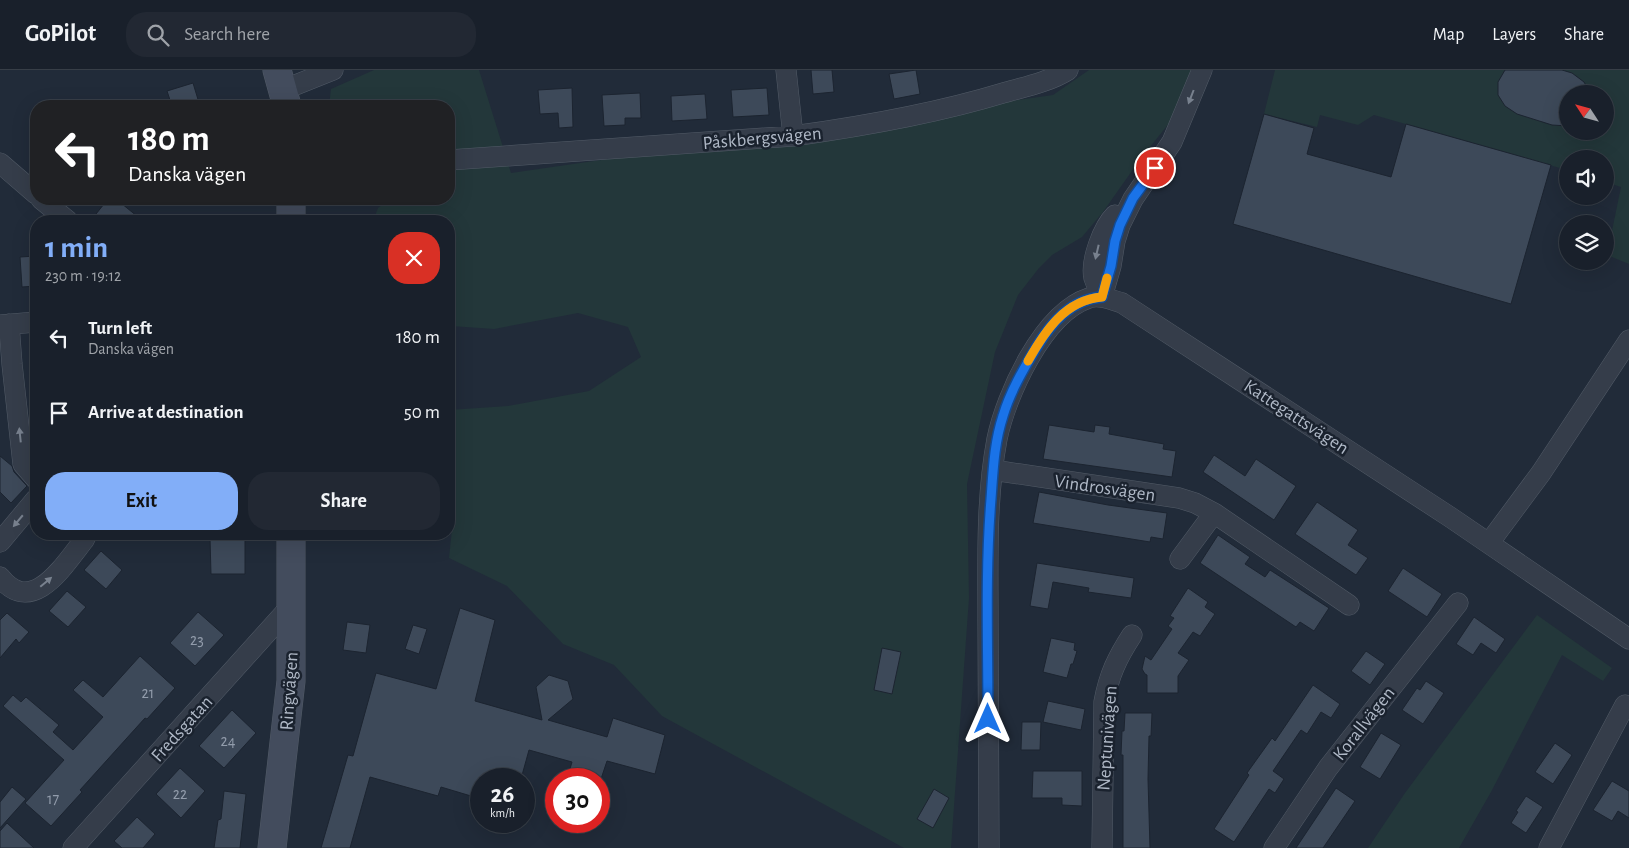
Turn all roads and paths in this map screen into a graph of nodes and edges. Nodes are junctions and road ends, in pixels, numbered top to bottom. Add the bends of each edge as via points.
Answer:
1 (333, 70) edge
2 (786, 70) edge
3 (1068, 70) edge
4 (1202, 70) edge
5 (1022, 78) edge
6 (282, 89) edge
7 (793, 136) junction
8 (455, 160) edge
9 (0, 163) edge
10 (30, 189) edge
11 (48, 205) edge
12 (61, 215) edge
13 (1102, 297) junction
14 (30, 323) edge
15 (5, 325) edge
16 (1629, 340) edge
17 (993, 470) junction
18 (30, 472) edge
19 (30, 506) edge
20 (1214, 513) junction
21 (84, 540) edge
22 (291, 540) edge
23 (0, 542) edge
24 (1489, 543) junction
25 (1180, 559) dead end
26 (1, 581) edge
27 (1458, 603) dead end
28 (1349, 605) dead end
29 (290, 607) junction
30 (1132, 634) dead end
31 (1629, 639) edge
32 (1625, 705) dead end
33 (73, 848) edge
34 (272, 848) edge
35 (989, 848) edge
36 (1102, 848) edge
37 (1274, 848) edge
38 (1549, 848) edge

1 - 6 street
2 - 7 street
3 - 5 street, Påskbergsvägen via 1062,74
4 -> 13 street via 1172,142 1133,198 1120,225
5 - 7 street, Påskbergsvägen via 945,110
7 - 8 street, Påskbergsvägen
9 - 10 street
11 - 12 street
13 - 17 street via 1090,298 1068,309 1038,344 1020,374 1002,417
13 - 24 street, Kattegattsvägen via 1122,303
14 - 15 street
18 -> 15 street via 23,464
16 - 24 street
17 - 20 street, Vindrosvägen via 1179,498
17 - 35 street via 988,532
19 -> 23 street
20 - 25 street
20 - 28 street, Vindrosvägen
26 -> 21 street via 16,591 37,590 56,574
22 - 29 street, Ringvägen
24 - 31 street, Kattegattsvägen
27 - 37 street, Korallvägen via 1328,768
29 - 33 street, Fredsgatan
29 - 34 street, Ringvägen via 292,658
30 - 36 street, Neptunivägen via 1112,669 1104,702
32 - 38 street

